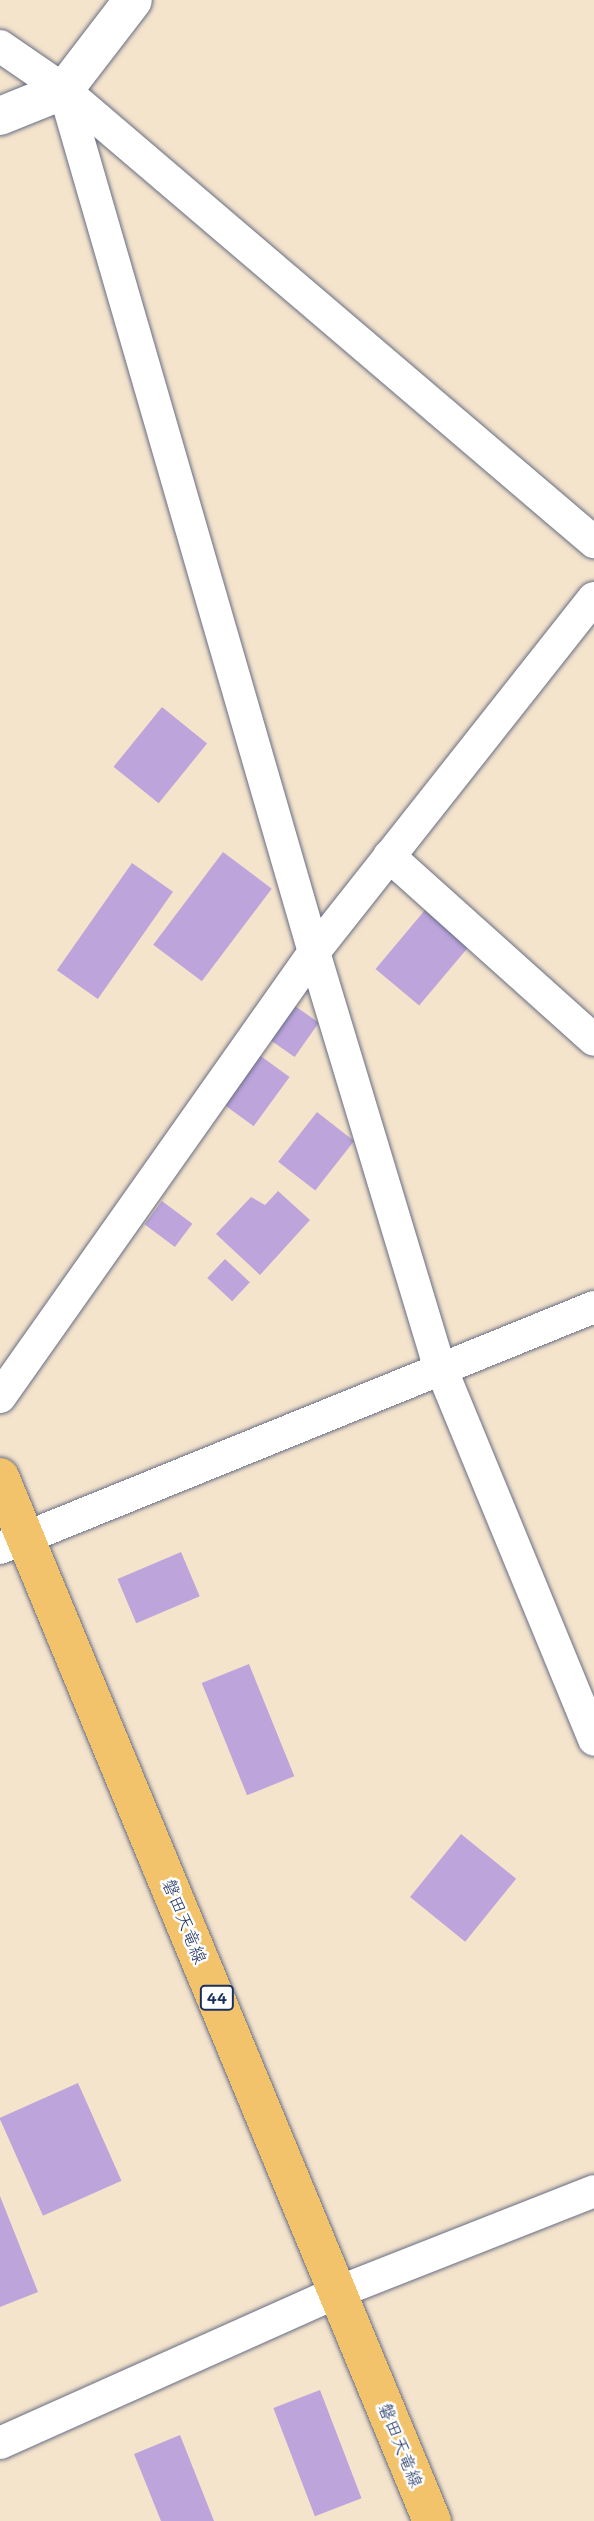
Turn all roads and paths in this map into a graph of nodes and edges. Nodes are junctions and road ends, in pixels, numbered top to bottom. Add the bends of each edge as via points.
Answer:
1 (133, 0) edge
2 (0, 46) edge
3 (64, 90) junction
4 (0, 116) edge
5 (594, 542) edge
6 (594, 598) edge
7 (389, 856) junction
8 (314, 952) junction
9 (594, 1040) edge
10 (594, 1307) edge
11 (440, 1371) junction
12 (0, 1396) edge
13 (0, 1477) edge
14 (14, 1543) edge
15 (594, 1740) edge
16 (594, 2191) edge
17 (338, 2292) junction
18 (0, 2443) edge
19 (432, 2521) edge

1 - 3 street
2 - 3 street
3 - 4 street
3 - 5 street
3 - 8 street
6 - 7 street
7 - 8 street
7 - 9 street
8 - 11 street
8 - 12 street
10 - 11 street
11 - 14 street
11 - 15 street
13 - 14 main road, 磐田天竜線 / 44
14 - 17 main road, 磐田天竜線 / 44
16 - 17 street
17 - 18 street
17 - 19 main road, 磐田天竜線 / 44

